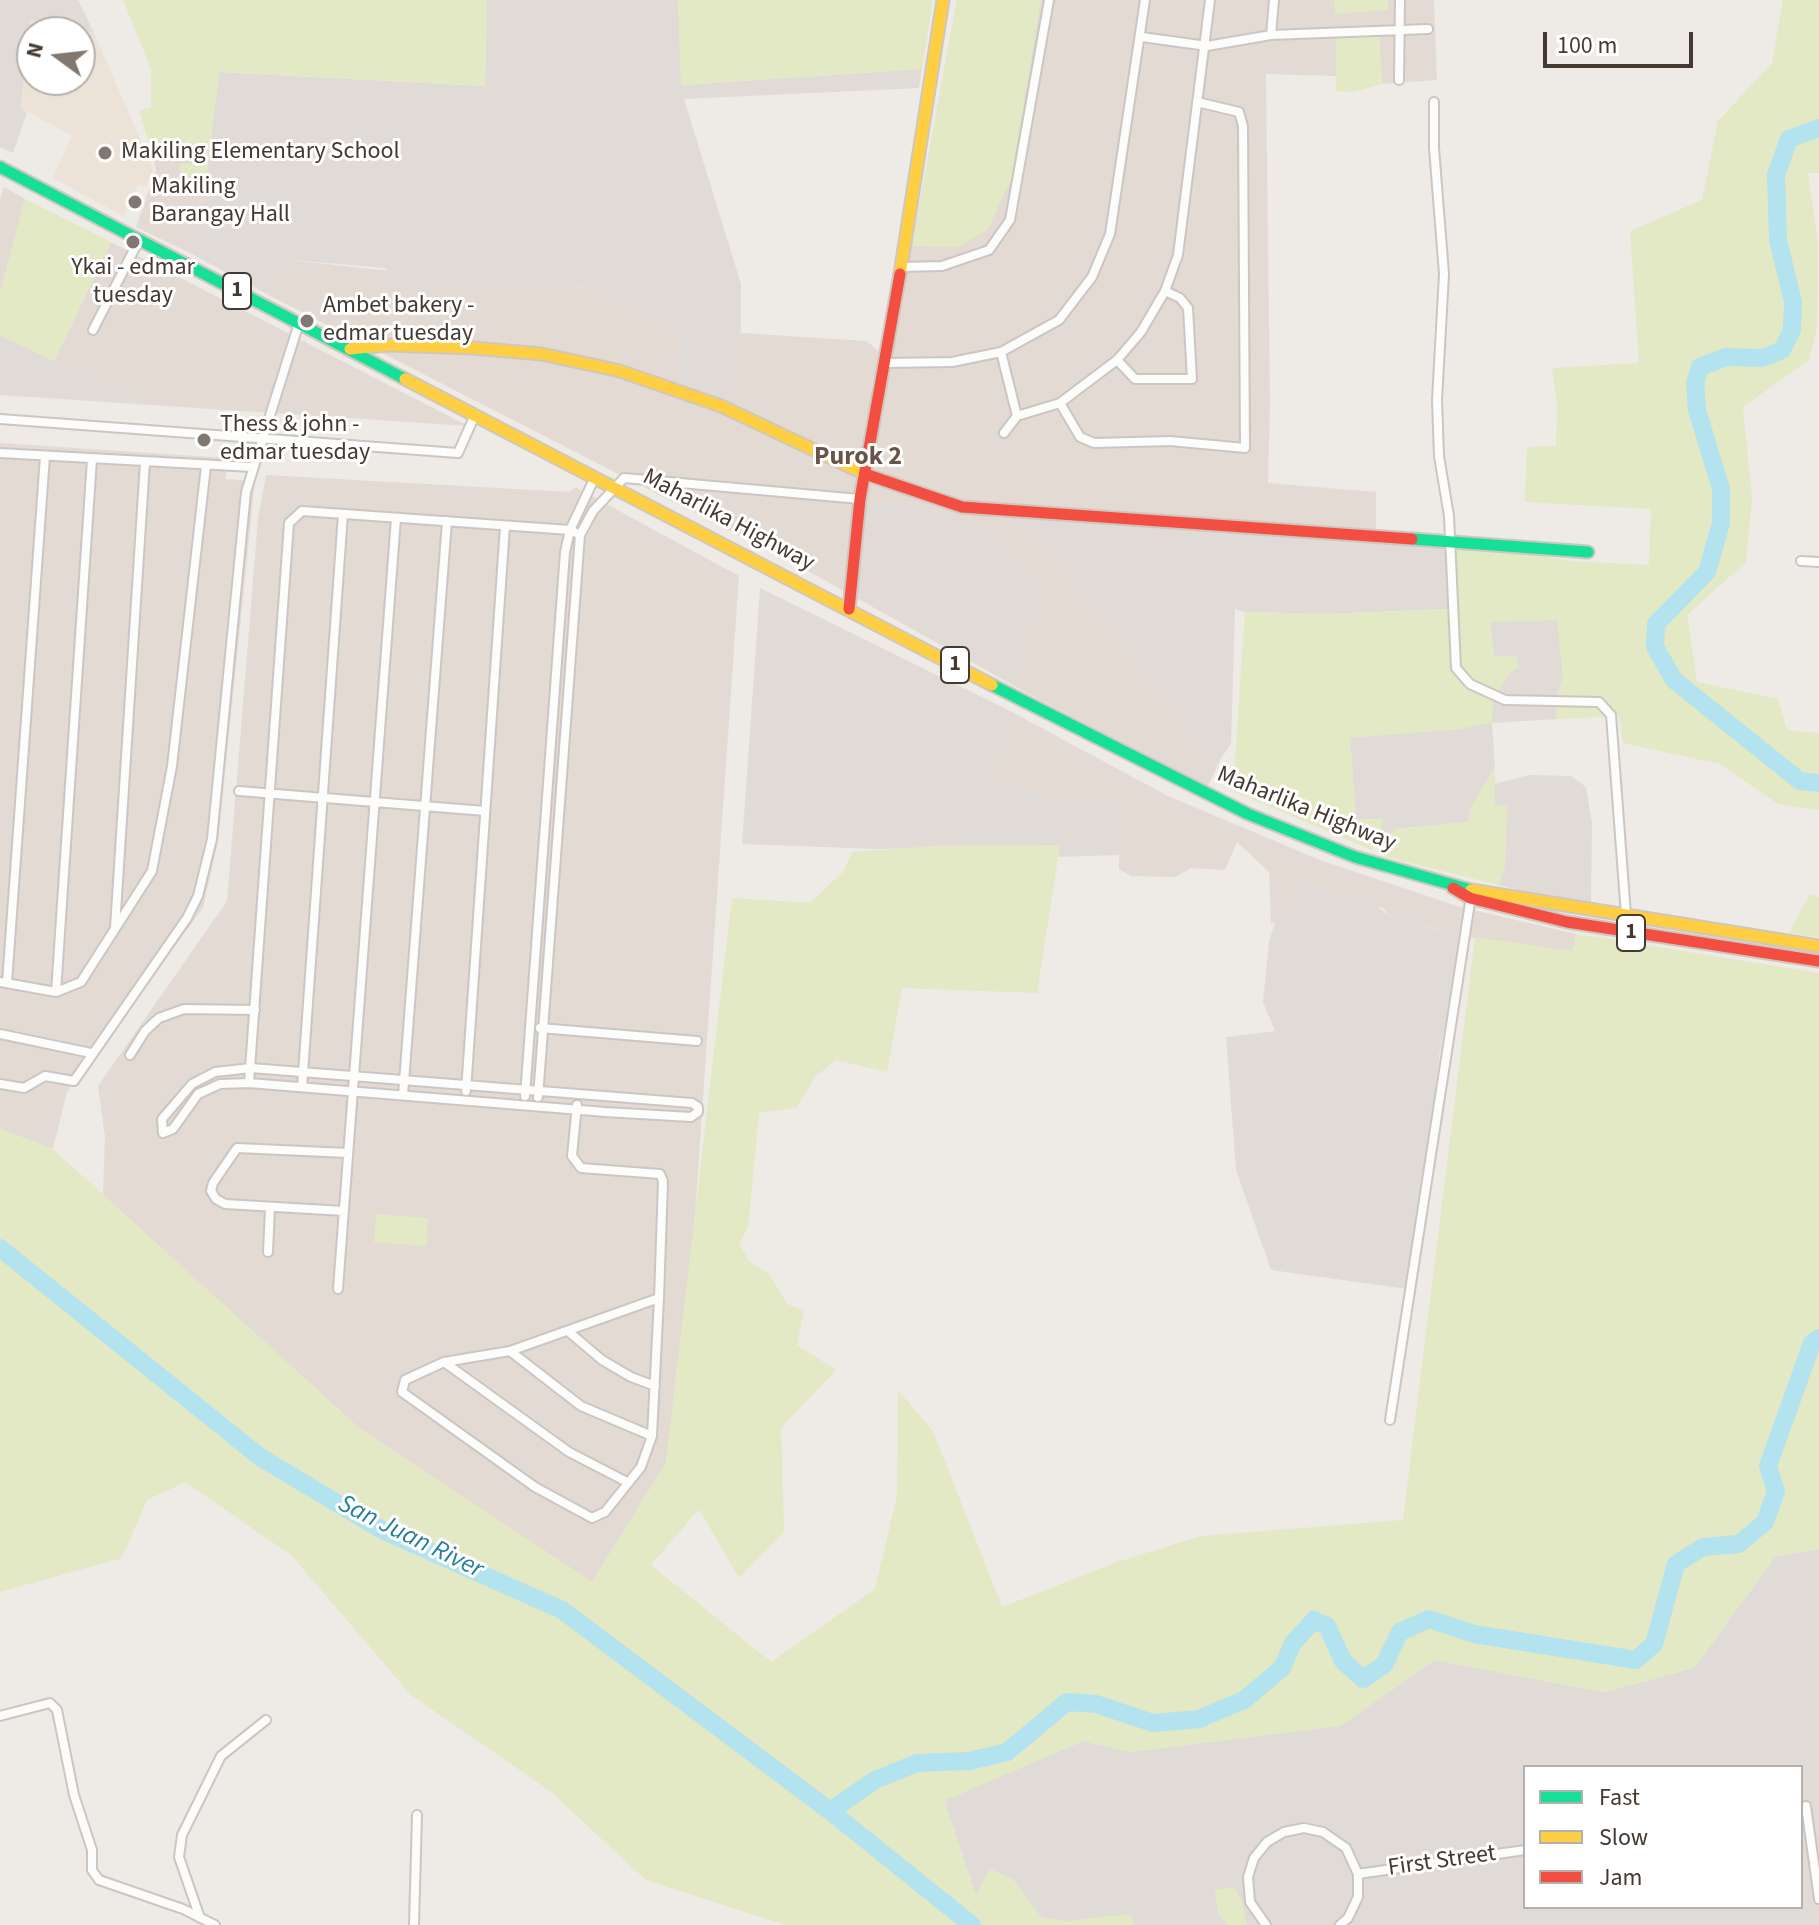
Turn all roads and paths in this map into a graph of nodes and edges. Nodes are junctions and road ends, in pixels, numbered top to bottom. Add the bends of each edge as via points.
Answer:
1 (943, 0) edge
2 (1049, 0) edge
3 (1145, 0) edge
4 (1210, 0) edge
5 (1274, 0) edge
6 (1400, 0) edge
7 (1428, 29) dead end
8 (1400, 30) junction
9 (1271, 35) junction
10 (1142, 37) junction
11 (1207, 46) junction
12 (1399, 80) dead end
13 (1197, 102) junction
14 (1434, 102) dead end
15 (0, 167) edge
16 (139, 240) junction
17 (901, 267) junction
18 (1165, 291) junction
19 (299, 323) junction
20 (93, 330) dead end
21 (350, 350) junction
22 (1001, 352) junction
23 (1117, 360) junction
24 (886, 363) junction
25 (1060, 403) junction
26 (475, 415) junction
27 (1017, 416) junction
28 (0, 419) edge
29 (1004, 433) dead end
30 (262, 437) junction
31 (0, 453) edge
32 (45, 456) junction
33 (92, 459) junction
34 (145, 462) junction
35 (206, 466) junction
36 (252, 467) junction
37 (864, 474) junction
38 (595, 477) junction
39 (613, 486) junction
40 (860, 499) junction
41 (343, 514) junction
42 (396, 518) junction
43 (447, 521) junction
44 (505, 526) junction
45 (570, 530) junction
46 (580, 535) junction
47 (1448, 539) junction
48 (1588, 552) dead end
49 (1801, 561) dead end
50 (1819, 562) edge
51 (849, 609) junction
52 (239, 791) dead end
53 (270, 794) junction
54 (322, 798) junction
55 (374, 802) junction
56 (425, 806) junction
57 (485, 811) junction
58 (1472, 892) junction
59 (1626, 916) junction
60 (115, 929) junction
61 (1819, 946) edge
62 (1819, 961) edge
63 (4, 983) edge
64 (56, 992) junction
65 (255, 1010) junction
66 (531, 1028) junction
67 (543, 1029) junction
68 (0, 1034) edge
69 (697, 1041) dead end
70 (91, 1053) junction
71 (130, 1055) dead end
72 (251, 1068) junction
73 (303, 1073) junction
74 (354, 1077) junction
75 (404, 1081) junction
76 (249, 1083) junction
77 (0, 1084) edge
78 (302, 1087) junction
79 (466, 1087) junction
80 (352, 1091) junction
81 (525, 1092) junction
82 (539, 1093) junction
83 (403, 1095) junction
84 (578, 1096) junction
85 (465, 1100) junction
86 (524, 1105) junction
87 (538, 1106) junction
88 (577, 1109) junction
89 (348, 1153) junction
90 (270, 1208) junction
91 (344, 1211) junction
92 (268, 1252) dead end
93 (338, 1289) dead end
94 (659, 1298) junction
95 (569, 1332) junction
96 (510, 1351) junction
97 (444, 1362) junction
98 (655, 1386) junction
99 (1390, 1420) dead end
100 (652, 1436) junction
101 (627, 1482) junction
102 (0, 1716) edge
103 (266, 1720) dead end
104 (1819, 1804) edge
105 (1803, 1806) edge
106 (417, 1815) dead end
107 (1523, 1850) edge
108 (1358, 1874) junction
109 (1819, 1899) edge
110 (200, 1918) junction
111 (215, 1925) edge
112 (414, 1925) edge
113 (1266, 1925) edge
114 (1340, 1925) edge

1 - 17 main road
2 - 17 street via 1010,220 989,250 942,266
3 - 10 street
4 - 11 street
5 - 9 street
6 - 8 street
7 - 8 street
8 - 9 street
8 - 12 street
9 - 11 street
10 - 11 street
10 - 22 street via 1110,234 1092,277 1059,320
11 - 13 street
13 - 18 street via 1178,255
13 - 25 street via 1239,112 1243,126 1245,448 1085,441
14 - 47 street via 1444,274 1439,442
15 - 16 main road, Maharlika Highway / 1
16 - 19 main road, Maharlika Highway / 1
16 - 20 street
17 - 24 main road
18 - 23 street
18 - 23 street via 1188,308 1192,379 1135,379
19 - 21 main road, Maharlika Highway / 1
19 - 30 street
21 - 26 main road, Maharlika Highway / 1
21 - 37 main road via 387,345 473,348 542,354 620,371 721,406
22 - 24 street via 952,362
22 - 27 street
23 - 25 street
24 - 37 main road
25 - 27 street
26 - 30 street via 458,453
26 - 38 main road, Maharlika Highway / 1
27 - 29 street
28 - 30 street
30 - 36 street
31 - 32 street
32 - 33 street
32 - 63 street
33 - 34 street
33 - 64 street
34 - 35 street
34 - 60 street
35 - 36 street
35 - 60 street via 172,766 152,871
36 - 70 street via 212,839 198,896
37 - 40 main road
37 - 47 main road via 962,507
38 - 39 main road, Maharlika Highway / 1
38 - 45 street
39 - 40 street via 624,478
39 - 46 street
39 - 51 main road, Maharlika Highway / 1
40 - 51 main road
41 - 42 street
41 - 53 street via 302,511 289,523
41 - 54 street
42 - 43 street
42 - 55 street
43 - 44 street
43 - 56 street
44 - 45 street
44 - 57 street
45 - 46 street
45 - 66 street
46 - 67 street
47 - 48 main road
47 - 59 street via 1456,668 1470,684 1505,700 1599,702 1611,715
49 - 50 street
51 - 58 main road, Maharlika Highway / 1 via 1213,798 1355,857
52 - 53 street
53 - 54 street
53 - 65 street
54 - 55 street
54 - 73 street
55 - 56 street
55 - 74 street
56 - 57 street
56 - 75 street
57 - 79 street
58 - 59 main road, Maharlika Highway / 1
58 - 62 main road, Maharlika Highway / 1 via 1626,933
58 - 99 street
59 - 61 main road, Maharlika Highway / 1
60 - 64 street via 81,982
63 - 64 street
65 - 71 street via 171,1013 145,1031
65 - 72 street
66 - 67 street
66 - 81 street
67 - 69 street
67 - 82 street
68 - 70 street
70 - 77 street via 74,1081 45,1076 24,1088
72 - 73 street
72 - 76 street
72 - 76 street via 215,1072 192,1084 160,1128 167,1133 173,1129 198,1094 220,1084
73 - 74 street
73 - 78 street
74 - 75 street
74 - 80 street
75 - 79 street
75 - 83 street
76 - 78 street
78 - 80 street
79 - 81 street
79 - 85 street
80 - 83 street
80 - 89 street
81 - 82 street
81 - 86 street
82 - 84 street
82 - 87 street
83 - 85 street
84 - 88 street
84 - 88 street via 692,1103 698,1112 691,1117
85 - 86 street
86 - 87 street
87 - 88 street
88 - 94 street via 572,1156 581,1168 660,1174
89 - 90 street via 249,1146 233,1151 213,1183 216,1199
89 - 91 street
90 - 91 street
90 - 92 street
91 - 93 street
94 - 95 street
94 - 98 street
95 - 96 street
95 - 98 street via 602,1360
96 - 97 street
96 - 100 street via 581,1406
97 - 101 street via 569,1452
97 - 101 street via 405,1380 402,1392 535,1487 592,1518 605,1512
98 - 100 street
100 - 101 street via 641,1467
102 - 110 street via 50,1703 57,1710 74,1795 92,1850 92,1870 99,1880
103 - 110 street via 221,1756 182,1835 179,1857
104 - 105 street
105 - 109 street
106 - 112 street
107 - 108 street, First Street
108 - 113 street, First Street via 1346,1848 1323,1832 1284,1832 1254,1858 1248,1877 1250,1902
108 - 114 street, First Street via 1358,1897
110 - 111 street

